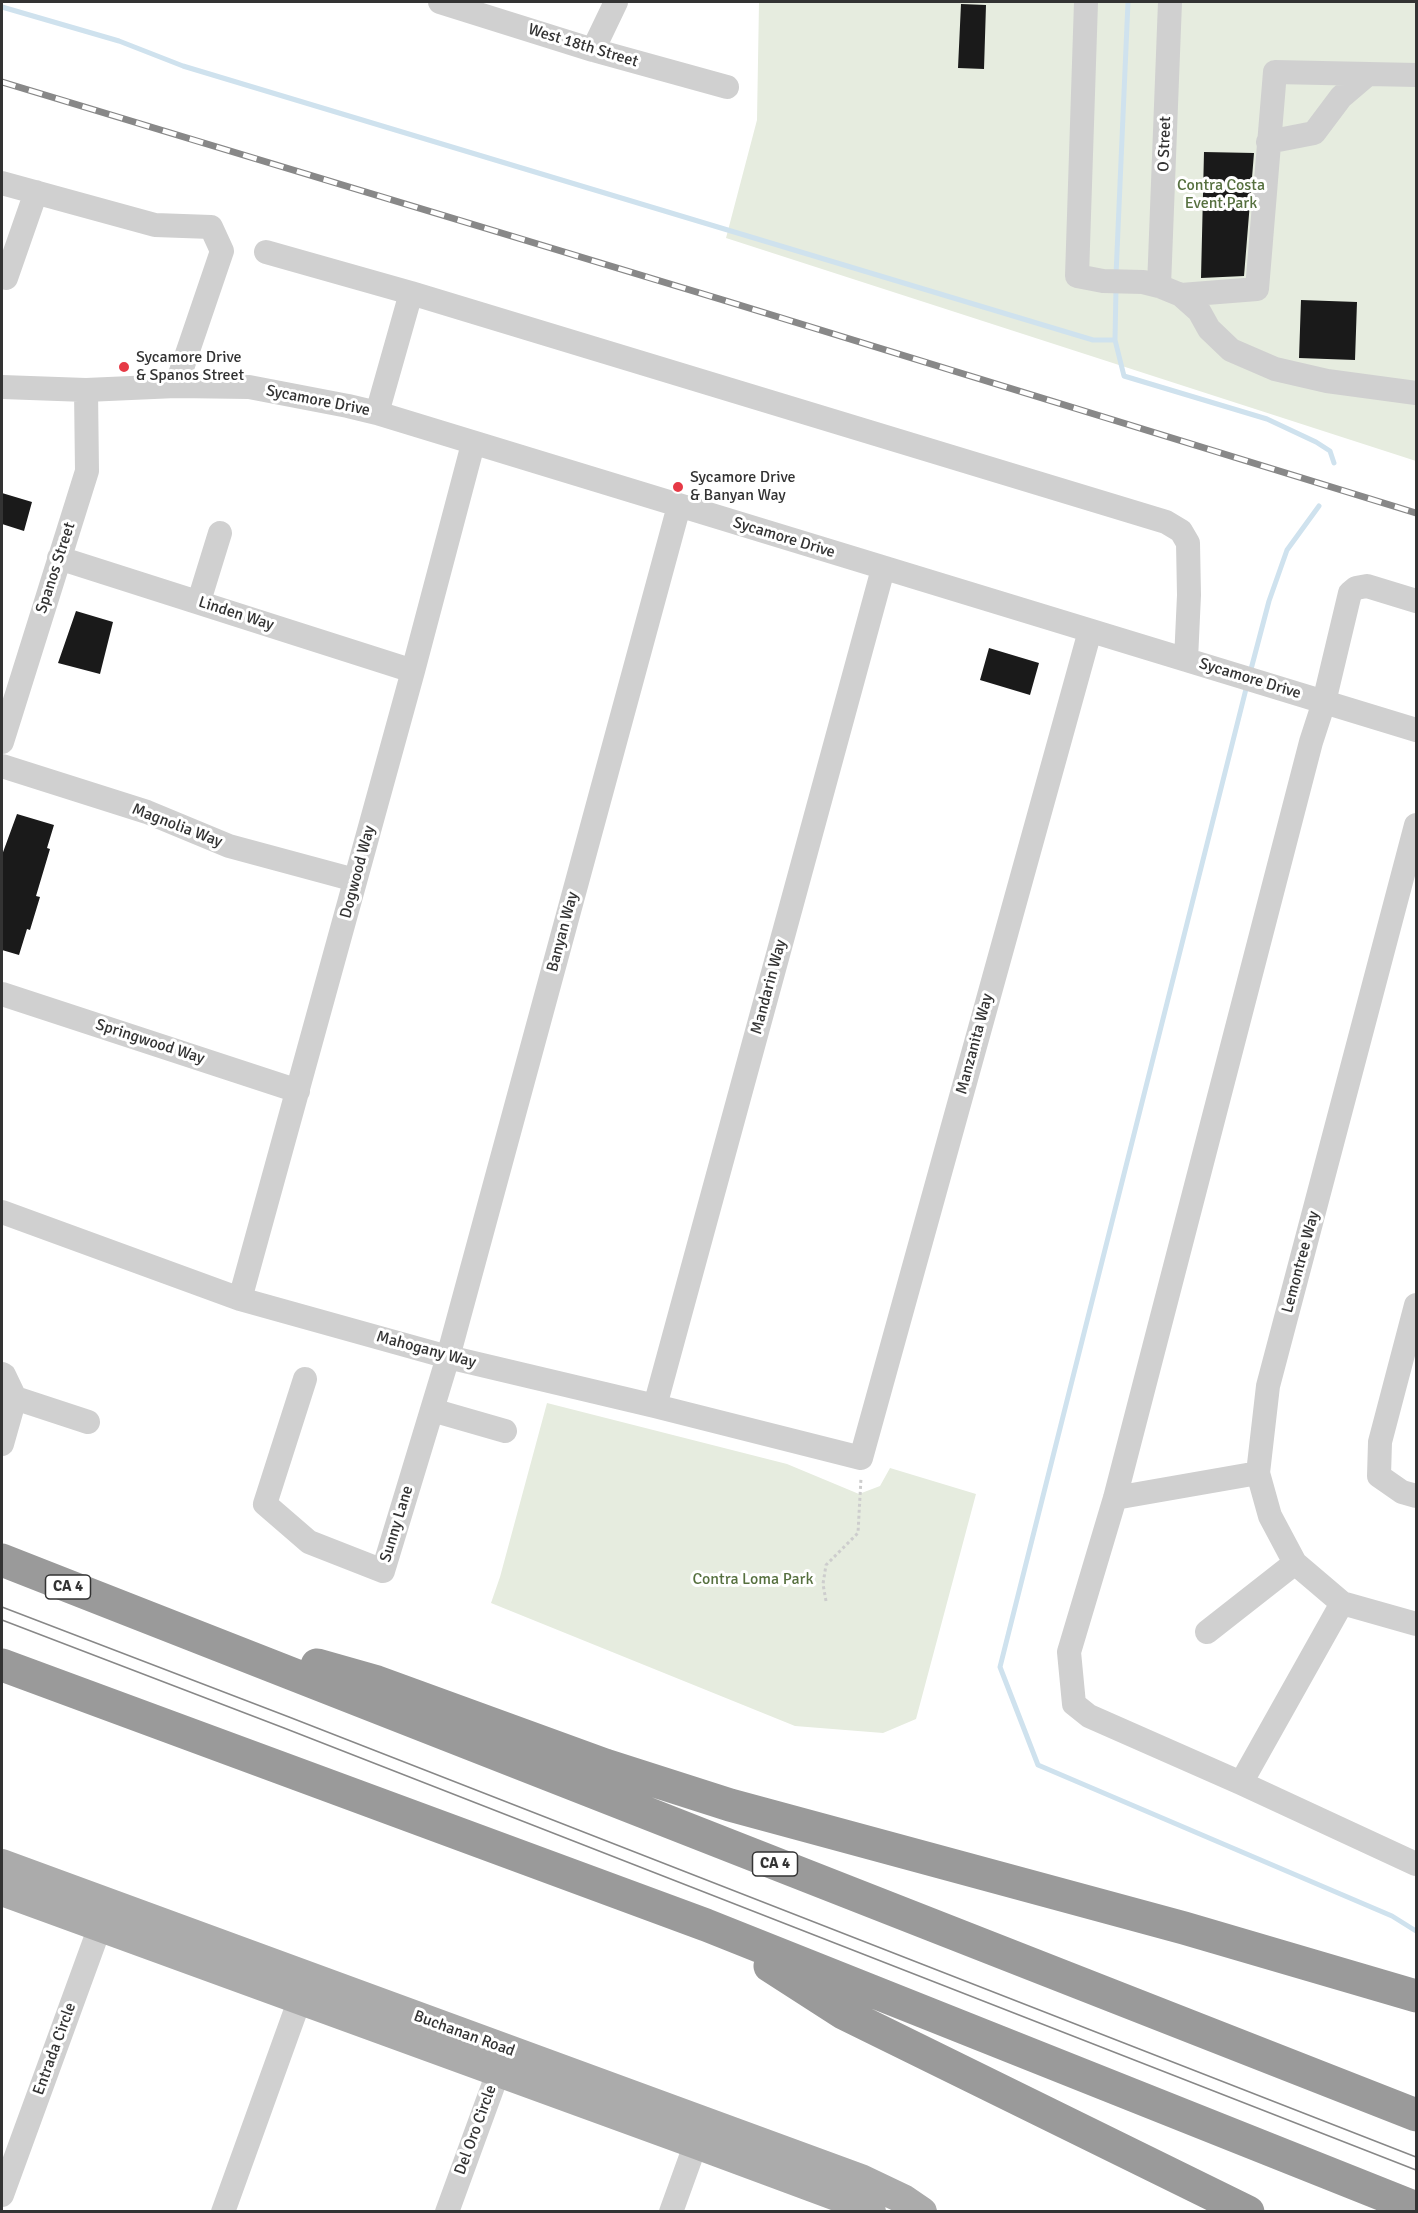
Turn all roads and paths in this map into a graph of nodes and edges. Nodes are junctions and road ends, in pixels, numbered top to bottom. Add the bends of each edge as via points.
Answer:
1 (440, 2) edge
2 (616, 2) edge
3 (1086, 2) edge
4 (1170, 2) edge
5 (593, 50) junction
6 (1368, 74) junction
7 (1416, 75) edge
8 (727, 87) dead end
9 (1268, 142) junction
10 (2, 183) edge
11 (36, 192) junction
12 (266, 252) dead end
13 (6, 278) dead end
14 (1161, 288) junction
15 (411, 293) junction
16 (176, 386) junction
17 (2, 387) edge
18 (86, 390) junction
19 (1416, 393) edge
20 (376, 413) junction
21 (473, 444) junction
22 (679, 506) junction
23 (220, 533) dead end
24 (59, 558) junction
25 (883, 568) junction
26 (1416, 601) edge
27 (199, 602) junction
28 (1090, 631) junction
29 (1186, 660) junction
30 (413, 671) junction
31 (1324, 702) junction
32 (1416, 730) edge
33 (2, 742) edge
34 (2, 766) edge
35 (1416, 825) edge
36 (355, 880) junction
37 (2, 994) edge
38 (298, 1091) junction
39 (2, 1212) edge
40 (240, 1299) junction
41 (1416, 1305) edge
42 (448, 1357) junction
43 (2, 1374) edge
44 (305, 1379) dead end
45 (15, 1398) junction
46 (655, 1406) junction
47 (432, 1410) junction
48 (88, 1422) dead end
49 (505, 1431) dead end
50 (2, 1444) edge
51 (861, 1458) junction
52 (1258, 1473) junction
53 (1416, 1496) edge
54 (1115, 1498) junction
55 (2, 1560) edge
56 (1295, 1563) junction
57 (825, 1601) dead end
58 (1342, 1603) junction
59 (134, 1613) junction
60 (1416, 1624) edge
61 (1207, 1632) dead end
62 (2, 1665) edge
63 (1241, 1783) junction
64 (2, 1864) edge
65 (1416, 1864) edge
66 (2, 1891) edge
67 (105, 1915) junction
68 (706, 1925) junction
69 (304, 1988) junction
70 (1416, 1996) edge
71 (502, 2061) junction
72 (1416, 2115) edge
73 (700, 2133) junction
74 (2, 2195) edge
75 (908, 2207) edge
76 (1416, 2208) edge
77 (224, 2211) edge
78 (447, 2211) edge
79 (671, 2211) edge
80 (871, 2211) edge
81 (1248, 2211) edge

1 - 5 street, West 18th Street
2 - 5 street
3 - 14 street via 1077,276
4 - 14 street, O Street
5 - 8 street, West 18th Street
6 - 7 street
6 - 9 street via 1341,97 1314,133
6 - 9 street via 1275,72
9 - 14 street via 1257,289
10 - 11 street
11 - 13 street
11 - 16 street via 155,225 211,227 222,251
12 - 15 street
14 - 19 street via 1199,311 1209,329 1231,350 1251,360 1321,380
15 - 20 street
15 - 29 street via 1166,522 1181,531 1188,543
16 - 18 street, Sycamore Drive
16 - 20 street, Sycamore Drive via 249,387
17 - 18 street, Sycamore Drive
18 - 24 street, Spanos Street via 87,471
20 - 21 street, Sycamore Drive
21 - 22 street, Sycamore Drive
21 - 30 street, Dogwood Way
22 - 25 street, Sycamore Drive
22 - 42 street, Banyan Way
23 - 27 street
24 - 27 street, Linden Way
24 - 33 street, Spanos Street
25 - 28 street, Sycamore Drive
25 - 46 street, Mandarin Way
26 - 31 street via 1367,586 1350,593
27 - 30 street, Linden Way
28 - 29 street, Sycamore Drive
28 - 51 street, Manzanita Way
29 - 31 street, Sycamore Drive
30 - 36 street, Dogwood Way
31 - 32 street, Sycamore Drive
31 - 54 street
34 - 36 street, Magnolia Way via 147,812 229,846
35 - 52 street, Lemontree Way via 1268,1386
36 - 38 street, Dogwood Way
37 - 38 street, Springwood Way
38 - 40 street, Dogwood Way
39 - 40 street, Mahogany Way
40 - 42 street, Mahogany Way
41 - 53 street via 1380,1442 1379,1476 1402,1492
42 - 46 street, Mahogany Way
42 - 47 street, Sunny Lane
43 - 45 street
44 - 47 street, Sunny Lane via 265,1504 309,1542 383,1571
45 - 48 street
45 - 50 street
46 - 51 street, Mahogany Way
47 - 49 street
51 - 57 path via 858,1533 826,1566
52 - 54 street
52 - 56 street, Lemontree Way via 1270,1516
54 - 63 street via 1069,1652 1074,1704 1089,1716
55 - 59 highway, CA 4
56 - 58 street, Lemontree Way
56 - 61 street
58 - 60 street, Lemontree Way
58 - 63 street
59 - 70 highway via 377,1682 605,1765 719,1801
59 - 72 highway, CA 4
62 - 68 highway
63 - 65 street
64 - 67 main road, Buchanan Road
66 - 67 main road, Buchanan Road
67 - 69 main road, Buchanan Road
67 - 74 street, Entrada Circle
68 - 76 highway
68 - 81 highway via 843,2013
69 - 71 main road, Buchanan Road
69 - 77 street
71 - 73 main road, Buchanan Road
71 - 78 street, Del Oro Circle
73 - 75 main road, Buchanan Road via 861,2179
73 - 79 street
73 - 80 main road, Buchanan Road

